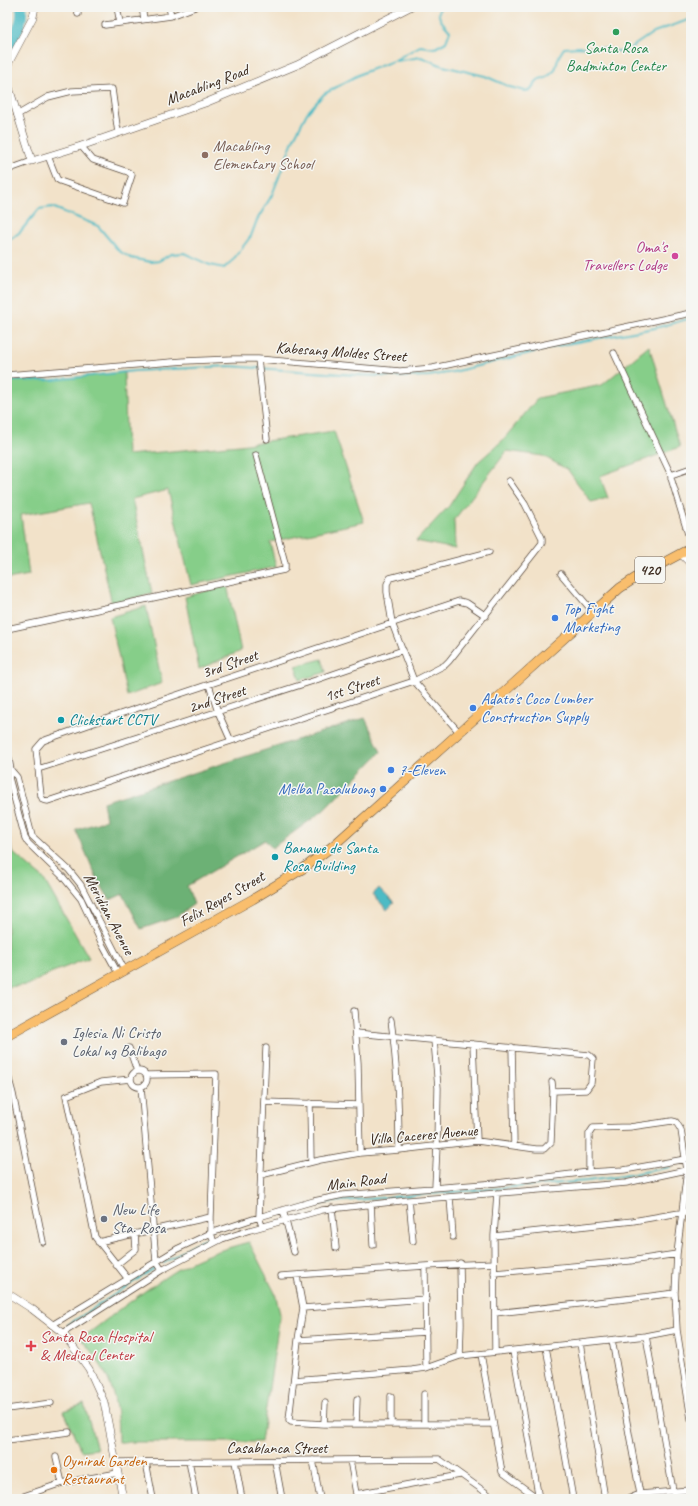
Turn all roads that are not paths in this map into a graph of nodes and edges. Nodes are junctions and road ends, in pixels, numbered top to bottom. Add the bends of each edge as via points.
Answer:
1 (35, 7) edge
2 (77, 7) edge
3 (117, 7) edge
4 (142, 7) edge
5 (169, 7) edge
6 (193, 7) edge
7 (407, 8) edge
8 (78, 14) dead end
9 (171, 16) junction
10 (144, 19) junction
11 (120, 23) junction
12 (105, 25) dead end
13 (7, 66) edge
14 (7, 81) edge
15 (17, 115) junction
16 (118, 133) junction
17 (81, 146) junction
18 (48, 156) junction
19 (32, 161) junction
20 (7, 170) edge
21 (691, 313) edge
22 (614, 353) dead end
23 (259, 364) junction
24 (7, 375) edge
25 (267, 439) dead end
26 (256, 455) dead end
27 (691, 468) edge
28 (671, 476) junction
29 (509, 480) dead end
30 (691, 544) edge
31 (691, 548) edge
32 (489, 552) dead end
33 (681, 554) junction
34 (691, 564) edge
35 (561, 574) dead end
36 (593, 612) junction
37 (486, 616) junction
38 (392, 623) junction
39 (7, 629) edge
40 (403, 650) junction
41 (414, 681) junction
42 (209, 685) junction
43 (218, 712) junction
44 (459, 732) junction
45 (231, 741) junction
46 (7, 748) edge
47 (38, 769) junction
48 (11, 770) junction
49 (48, 801) joint
50 (122, 973) junction
51 (354, 1011) dead end
52 (391, 1020) dead end
53 (356, 1033) junction
54 (7, 1036) edge
55 (393, 1038) junction
56 (434, 1040) junction
57 (473, 1044) junction
58 (129, 1048) dead end
59 (266, 1048) dead end
60 (512, 1048) junction
61 (136, 1071) junction
62 (7, 1072) edge
63 (146, 1075) junction
64 (131, 1079) junction
65 (552, 1082) dead end
66 (141, 1087) junction
67 (553, 1091) junction
68 (264, 1102) junction
69 (310, 1103) junction
70 (359, 1105) junction
71 (477, 1141) junction
72 (514, 1145) junction
73 (437, 1146) junction
74 (399, 1150) junction
75 (360, 1153) junction
76 (688, 1159) edge
77 (311, 1162) junction
78 (689, 1170) edge
79 (588, 1172) junction
80 (261, 1175) junction
81 (435, 1187) junction
82 (497, 1193) junction
83 (450, 1197) junction
84 (409, 1200) junction
85 (371, 1204) junction
86 (332, 1208) junction
87 (283, 1210) junction
88 (691, 1211) edge
89 (682, 1213) junction
90 (259, 1216) junction
91 (211, 1217) junction
92 (286, 1220) junction
93 (262, 1226) junction
94 (153, 1230) junction
95 (211, 1233) junction
96 (135, 1234) junction
97 (494, 1236) junction
98 (453, 1237) dead end
99 (413, 1241) dead end
100 (43, 1242) dead end
101 (98, 1242) junction
102 (214, 1243) junction
103 (374, 1245) dead end
104 (336, 1248) dead end
105 (294, 1252) dead end
106 (677, 1254) junction
107 (156, 1261) junction
108 (460, 1263) junction
109 (494, 1263) junction
110 (116, 1265) junction
111 (425, 1266) junction
112 (162, 1270) junction
113 (494, 1273) junction
114 (281, 1276) dead end
115 (297, 1276) junction
116 (128, 1279) junction
117 (7, 1293) edge
118 (675, 1293) junction
119 (426, 1298) junction
120 (303, 1308) junction
121 (495, 1313) junction
122 (52, 1325) junction
123 (677, 1330) junction
124 (426, 1332) junction
125 (63, 1334) junction
126 (646, 1336) junction
127 (298, 1340) junction
128 (612, 1340) junction
129 (580, 1343) junction
130 (546, 1348) junction
131 (513, 1351) junction
132 (495, 1352) junction
133 (481, 1354) junction
134 (460, 1356) junction
135 (426, 1368) junction
136 (294, 1380) junction
137 (424, 1394) dead end
138 (391, 1396) dead end
139 (357, 1400) dead end
140 (51, 1403) dead end
141 (325, 1403) dead end
142 (7, 1409) edge
143 (691, 1419) edge
144 (324, 1424) junction
145 (356, 1424) junction
146 (391, 1424) junction
147 (424, 1424) junction
148 (493, 1424) junction
149 (69, 1432) dead end
150 (7, 1440) edge
151 (56, 1457) dead end
152 (275, 1460) junction
153 (313, 1460) junction
154 (350, 1460) junction
155 (189, 1461) junction
156 (235, 1461) junction
157 (116, 1462) junction
158 (146, 1462) junction
159 (118, 1473) junction
160 (460, 1475) junction
161 (62, 1482) junction
162 (691, 1490) edge
163 (673, 1491) junction
164 (640, 1494) junction
165 (357, 1497) edge
166 (15, 1499) edge
167 (123, 1499) edge
168 (153, 1499) edge
169 (196, 1499) edge
170 (242, 1499) edge
171 (282, 1499) edge
172 (320, 1499) edge
173 (494, 1499) edge
174 (539, 1499) edge
175 (573, 1499) edge
176 (605, 1499) edge
177 (628, 1499) edge

1 - 13 street via 33,17
2 - 8 street
3 - 11 street
4 - 10 street
5 - 9 street
6 - 9 street
7 - 16 street, Macabling Road via 296,65 205,104
9 - 10 street
10 - 11 street
11 - 12 street
14 - 15 street
15 - 16 street via 48,97 72,91 112,89
15 - 19 street
16 - 17 street, Macabling Road
17 - 18 street, Macabling Road
17 - 18 street via 93,160 132,175 123,203 60,181
18 - 19 street, Macabling Road
19 - 20 street, Macabling Road
21 - 23 street, Kabesang Moldes Street via 433,368 400,371
22 - 28 street
23 - 24 street, Kabesang Moldes Street via 185,361
23 - 25 street
26 - 39 street via 285,563 284,570
27 - 28 street
28 - 30 street
29 - 37 street, 1st Street via 525,504 543,540
31 - 33 main road, Felix Reyes Street / 420
32 - 38 street via 390,578 386,584
33 - 34 street
33 - 36 main road, Felix Reyes Street / 420 via 626,584
35 - 36 street
36 - 44 main road, Felix Reyes Street / 420
37 - 38 street, 3rd Street via 467,603 459,601
37 - 41 street, 1st Street via 445,665
38 - 40 street
38 - 42 street, 3rd Street
40 - 41 street
40 - 43 street, 2nd Street
41 - 44 street
41 - 45 street, 1st Street
42 - 43 street
42 - 47 street, 3rd Street via 43,742 36,749
43 - 45 street
43 - 47 street, 2nd Street
44 - 50 main road, Felix Reyes Street / 420 via 334,845 304,868
45 - 49 street, 1st Street
46 - 48 street, Meridian Avenue
47 - 49 street, 3rd Street via 41,796 43,800
48 - 50 street, Meridian Avenue via 17,777 32,836 69,870 81,885
48 - 50 street, Meridian Avenue via 9,778 25,838 81,899 102,944
50 - 54 main road, Felix Reyes Street / 420
51 - 53 street
52 - 55 street
53 - 55 street
53 - 70 street
55 - 56 street
55 - 74 street via 397,1066
56 - 57 street
56 - 73 street via 438,1088
57 - 60 street
57 - 71 street
58 - 61 street
59 - 68 street
60 - 67 street via 589,1055 593,1059 591,1083 586,1090
60 - 72 street
61 - 63 street via 142,1071
61 - 64 street
62 - 100 street
63 - 66 street via 146,1084
63 - 91 street via 216,1074
64 - 66 street via 134,1086
64 - 101 street via 101,1082 66,1096 93,1230
65 - 67 street, Villa Caceres Avenue
66 - 94 street
67 - 72 street, Villa Caceres Avenue via 551,1142 544,1149
68 - 69 street
68 - 80 street
69 - 70 street
69 - 77 street
70 - 75 street
71 - 72 street, Villa Caceres Avenue
71 - 73 street, Villa Caceres Avenue
73 - 74 street, Villa Caceres Avenue
73 - 81 street
74 - 75 street, Villa Caceres Avenue
75 - 77 street, Villa Caceres Avenue
76 - 78 street
76 - 79 street, Main Road via 624,1170
76 - 79 street via 676,1122 600,1127 593,1128 589,1134
77 - 80 street, Villa Caceres Avenue
78 - 82 street, Main Road via 626,1183
78 - 89 street
79 - 81 street, Main Road via 497,1183
80 - 90 street
81 - 87 street, Main Road via 335,1196
82 - 83 street, Main Road
82 - 97 street
83 - 84 street, Main Road
83 - 98 street
84 - 85 street, Main Road
84 - 99 street
85 - 86 street, Main Road
85 - 103 street
86 - 92 street, Main Road
86 - 104 street
87 - 90 street, Main Road
87 - 92 street
88 - 89 street
89 - 97 street
89 - 106 street
90 - 93 street
90 - 95 street, Main Road
91 - 94 street
91 - 95 street
92 - 93 street, Main Road
92 - 105 street
93 - 102 street, Main Road
94 - 96 street
94 - 107 street
95 - 102 street
95 - 107 street, Main Road
96 - 101 street
96 - 110 street via 136,1249
97 - 109 street
101 - 110 street
102 - 112 street, Main Road
106 - 113 street via 630,1261
106 - 118 street
107 - 112 street
107 - 116 street, Main Road
108 - 109 street
108 - 111 street
108 - 134 street
109 - 113 street
110 - 116 street
111 - 115 street
111 - 119 street
112 - 125 street, Main Road
113 - 121 street
114 - 115 street
115 - 120 street
116 - 122 street, Main Road
117 - 122 street
118 - 121 street
118 - 123 street
119 - 120 street
119 - 124 street
120 - 127 street
121 - 132 street
122 - 125 street
123 - 126 street
123 - 143 street
124 - 127 street
124 - 135 street
125 - 157 street via 89,1369 98,1387 104,1402
126 - 128 street
126 - 163 street
127 - 136 street
128 - 129 street
128 - 164 street
129 - 130 street
129 - 176 street
130 - 131 street
130 - 175 street
131 - 132 street
131 - 174 street
132 - 133 street
133 - 134 street
133 - 148 street
134 - 135 street
135 - 136 street
136 - 144 street via 289,1420
137 - 147 street
138 - 146 street
139 - 145 street
140 - 142 street
141 - 144 street
144 - 145 street
145 - 146 street
146 - 147 street
147 - 148 street
148 - 174 street via 502,1472
149 - 150 street
151 - 161 street
152 - 153 street, Casablanca Street
152 - 156 street, Casablanca Street
152 - 171 street
153 - 154 street, Casablanca Street
153 - 172 street
154 - 160 street, Casablanca Street via 439,1459
154 - 165 street
155 - 156 street, Casablanca Street
155 - 158 street, Casablanca Street
155 - 169 street
156 - 170 street
157 - 158 street, Casablanca Street
157 - 159 street
158 - 168 street
159 - 161 street
159 - 167 street
160 - 165 street
160 - 173 street
161 - 166 street
162 - 163 street
163 - 164 street
164 - 177 street

